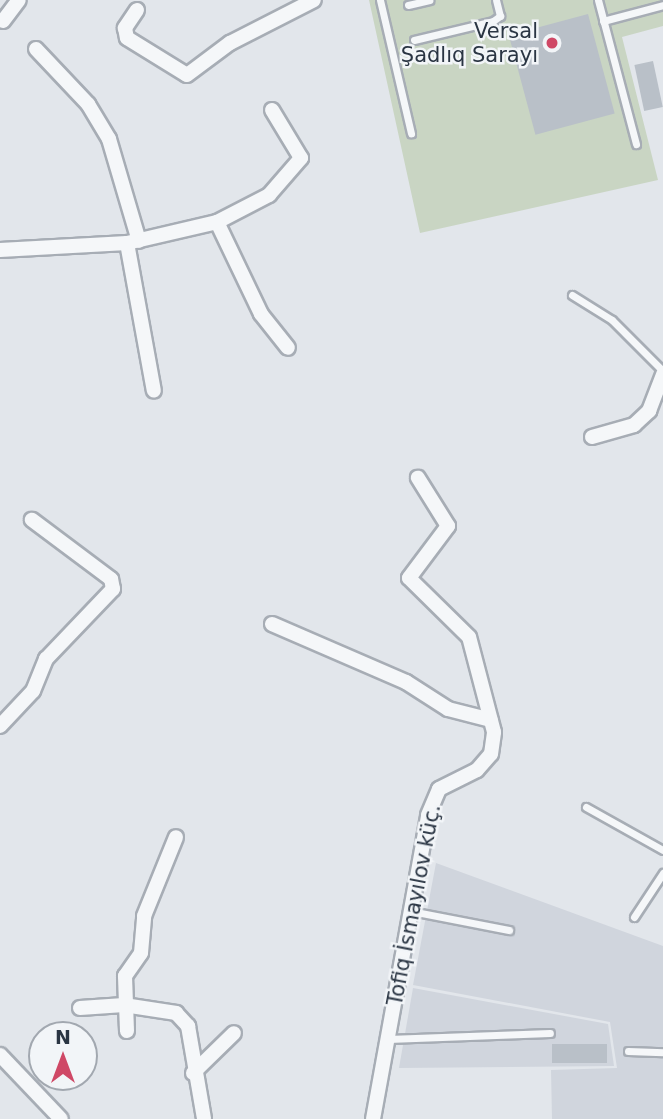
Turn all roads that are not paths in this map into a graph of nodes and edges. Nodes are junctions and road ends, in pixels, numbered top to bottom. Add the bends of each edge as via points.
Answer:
1 (19, 0) edge
2 (314, 0) edge
3 (380, 0) edge
4 (429, 0) edge
5 (496, 0) edge
6 (598, 0) edge
7 (408, 5) dead end
8 (663, 5) edge
9 (137, 10) dead end
10 (3, 21) dead end
11 (603, 21) junction
12 (414, 40) dead end
13 (36, 49) dead end
14 (272, 110) dead end
15 (411, 134) dead end
16 (636, 144) dead end
17 (217, 222) junction
18 (133, 242) junction
19 (0, 250) edge
20 (572, 295) dead end
21 (288, 348) dead end
22 (663, 373) edge
23 (154, 391) dead end
24 (592, 437) dead end
25 (418, 478) dead end
26 (32, 520) dead end
27 (272, 624) dead end
28 (491, 720) junction
29 (0, 726) edge
30 (586, 807) dead end
31 (176, 837) dead end
32 (663, 850) edge
33 (663, 873) edge
34 (411, 911) junction
35 (634, 917) dead end
36 (509, 930) dead end
37 (124, 1005) junction
38 (80, 1008) dead end
39 (127, 1031) dead end
40 (234, 1033) dead end
41 (550, 1033) dead end
42 (388, 1039) junction
43 (628, 1051) dead end
44 (663, 1052) edge
45 (0, 1055) edge
46 (193, 1073) junction
47 (61, 1119) edge
48 (204, 1119) edge
49 (373, 1119) edge

1 - 10 street
2 - 9 street via 230,43 187,75 127,38 125,28
3 - 15 lane
4 - 7 lane
5 - 12 lane via 500,16 494,21
6 - 11 lane
8 - 11 lane
11 - 16 lane
13 - 18 street via 88,104 109,139
14 - 17 street via 301,158 269,195
17 - 18 street
17 - 21 street via 261,314
18 - 19 street
18 - 23 street
20 - 22 lane via 612,320
22 - 24 street via 649,411 634,425
25 - 28 street, Tofiq İsmayılov küç. via 448,526 409,578 469,637
26 - 29 street via 111,579 113,589 46,659 33,691
27 - 28 street via 407,682 448,709
28 - 34 street, Tofiq İsmayılov küç. via 491,754 477,770 439,789 428,814
30 - 32 lane
31 - 37 street via 144,916 141,953 125,976
33 - 35 lane
34 - 36 lane
34 - 42 street, Tofiq İsmayılov küç.
37 - 38 street
37 - 39 street
37 - 46 street via 176,1013 188,1026
40 - 46 street
41 - 42 lane
42 - 49 street, Tofiq İsmayılov küç.
43 - 44 lane
45 - 47 street
46 - 48 street

